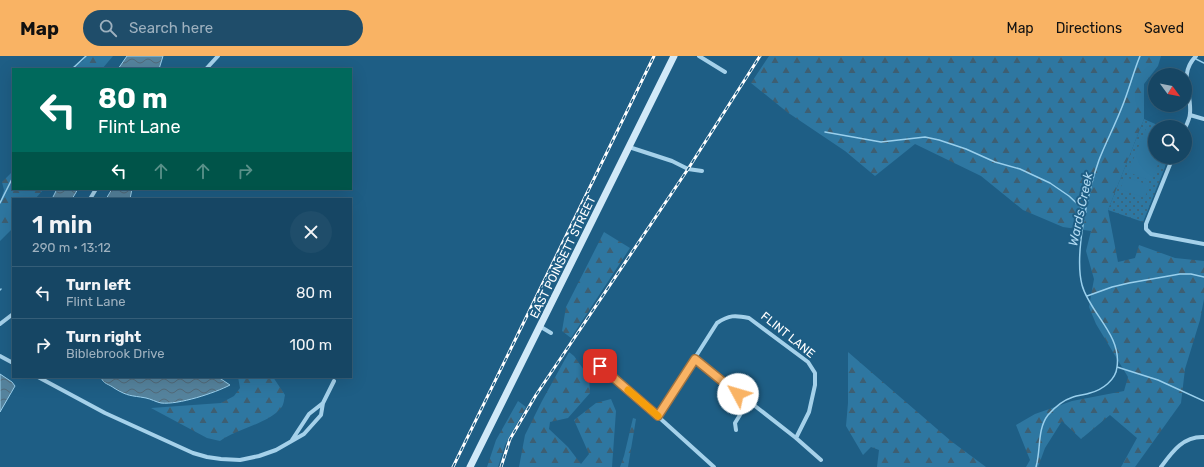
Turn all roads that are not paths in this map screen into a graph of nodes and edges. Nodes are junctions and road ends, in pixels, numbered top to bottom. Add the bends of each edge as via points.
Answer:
1 (218, 56) edge
2 (674, 56) edge
3 (699, 56) edge
4 (1196, 56) edge
5 (207, 68) edge
6 (725, 72) dead end
7 (1190, 115) junction
8 (1204, 119) edge
9 (1188, 120) edge
10 (629, 147) junction
11 (1170, 164) edge
12 (702, 171) dead end
13 (1204, 244) edge
14 (12, 315) edge
15 (0, 324) edge
16 (541, 327) junction
17 (551, 333) dead end
18 (0, 356) edge
19 (695, 359) junction
20 (12, 362) edge
21 (600, 366) dead end
22 (40, 378) edge
23 (334, 381) dead end
24 (748, 402) junction
25 (323, 403) junction
26 (658, 416) junction
27 (736, 430) dead end
28 (1204, 437) edge
29 (796, 438) junction
30 (290, 442) junction
31 (821, 460) dead end
32 (470, 467) edge
33 (714, 467) edge
34 (1162, 467) edge

1 - 5 street
2 - 10 main road, EAST POINSETT STREET
3 - 6 street
4 - 7 street via 1186,78
7 - 8 street
7 - 9 street
10 - 12 street via 688,169
10 - 16 main road, EAST POINSETT STREET
11 - 13 street via 1146,229 1151,234
14 - 15 street
16 - 17 street
16 - 32 main road, EAST POINSETT STREET
18 - 20 street
19 - 24 street
19 - 26 street, FLINT LANE
19 - 29 street, FLINT LANE via 717,324 725,317 738,316 749,318 808,362 815,373 815,385 809,412
21 - 26 street
22 - 30 street via 105,413 206,457 240,460 276,450
23 - 25 street
24 - 27 street via 735,423
24 - 29 street
25 - 30 street via 309,414
25 - 30 street via 321,416 304,434
26 - 33 street
28 - 34 street via 1184,441 1176,447
29 - 31 street

